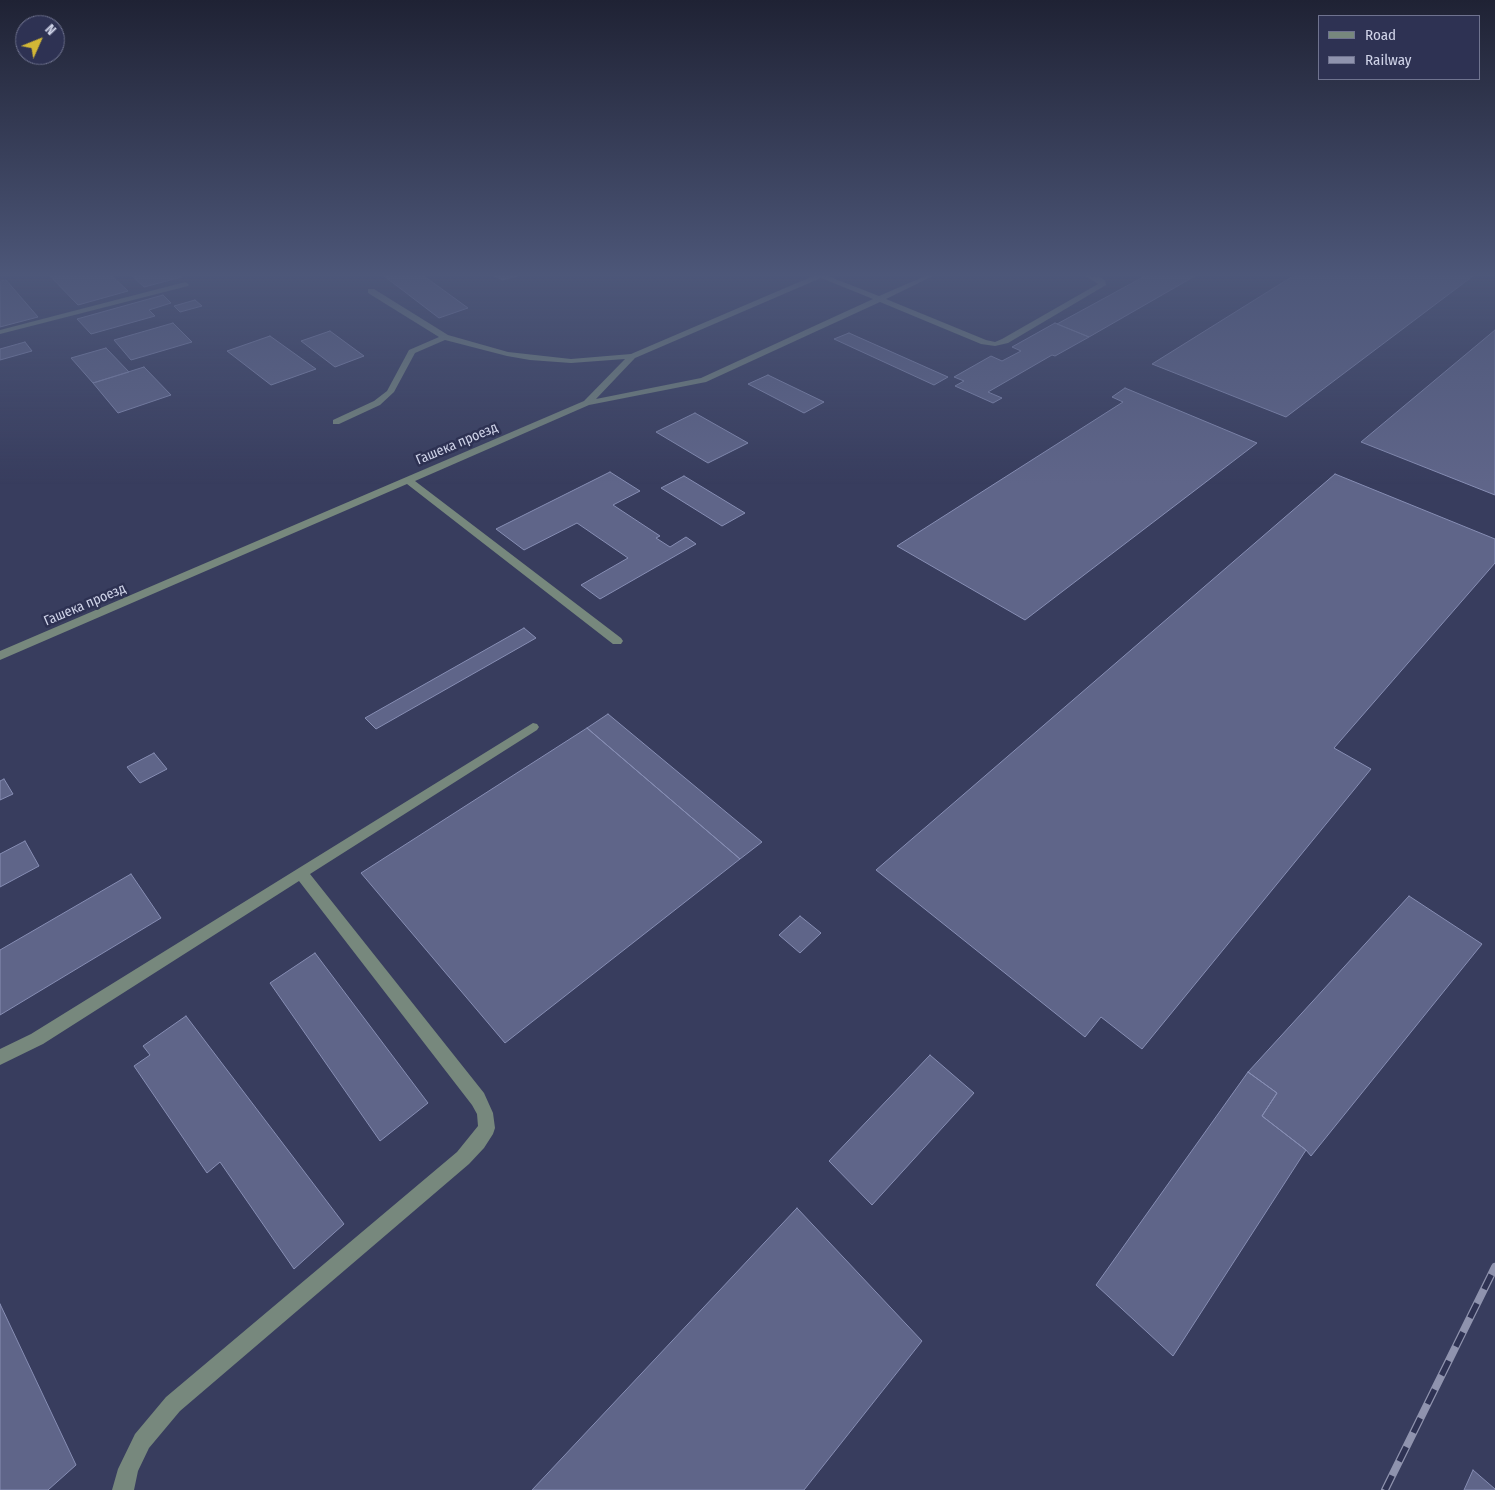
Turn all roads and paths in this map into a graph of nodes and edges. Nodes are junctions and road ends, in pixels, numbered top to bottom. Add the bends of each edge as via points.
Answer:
1 (423, 346) edge
2 (477, 346) edge
3 (656, 346) edge
4 (778, 346) edge
5 (632, 356) junction
6 (586, 402) junction
7 (336, 422) dead end
8 (408, 480) junction
9 (617, 641) dead end
10 (0, 656) edge
11 (533, 728) dead end
12 (301, 873) junction
13 (0, 1057) edge
14 (123, 1490) edge

1 - 7 street via 412,352 390,392 377,403
2 - 5 street via 530,358 571,361
3 - 5 street
4 - 6 street, Гашека проезд via 703,380
5 - 6 street
6 - 8 street, Гашека проезд
8 - 9 street
8 - 10 street, Гашека проезд
11 - 12 street
12 - 13 street via 37,1039
12 - 14 street via 478,1099 485,1113 487,1128 463,1158 173,1404 142,1441 128,1470

